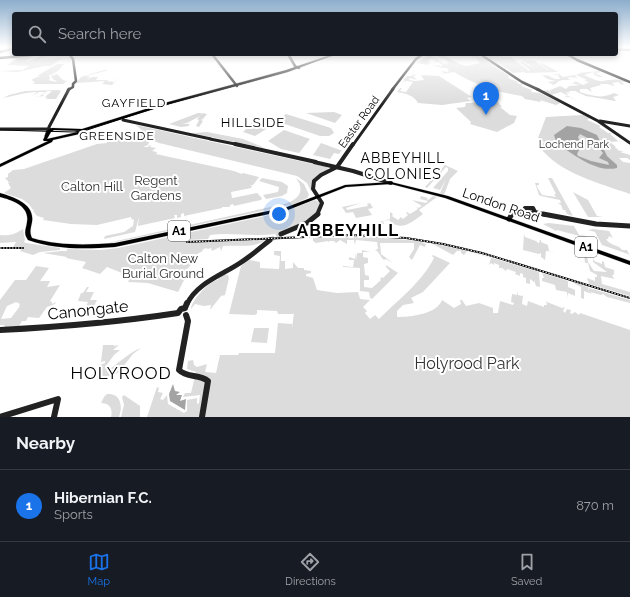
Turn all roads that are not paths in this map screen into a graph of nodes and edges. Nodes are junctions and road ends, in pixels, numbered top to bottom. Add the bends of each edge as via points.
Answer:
1 (74, 66) edge
2 (222, 66) edge
3 (302, 66) edge
4 (302, 66) edge
5 (410, 66) edge
6 (498, 66) edge
7 (594, 66) edge
8 (298, 68) junction
9 (76, 77) junction
10 (629, 82) edge
11 (236, 85) junction
12 (69, 87) junction
13 (123, 119) junction
14 (600, 122) junction
15 (630, 126) edge
16 (53, 129) junction
17 (0, 130) edge
18 (64, 130) junction
19 (46, 134) junction
20 (72, 134) junction
21 (55, 139) junction
22 (630, 143) edge
23 (31, 150) junction
24 (0, 166) edge
25 (337, 167) junction
26 (391, 183) junction
27 (0, 195) edge
28 (318, 196) junction
29 (509, 219) junction
30 (630, 226) edge
31 (281, 234) tunnel mouth
32 (268, 242) tunnel mouth
33 (630, 264) edge
34 (183, 312) junction
35 (0, 330) edge
36 (0, 417) edge
37 (54, 417) edge
38 (202, 417) edge

1 - 9 street
2 - 11 street
3 - 8 main road
4 - 8 main road
5 - 25 street, Easter Road
6 - 14 street via 539,92
7 - 10 street
8 - 11 main road
9 - 12 street
9 - 12 street via 76,81
11 - 13 main road via 171,102
12 - 19 street
13 - 18 main road via 87,129
13 - 20 main road
13 - 25 street, London Road
14 - 15 street
14 - 22 street
16 - 18 main road
16 - 19 street
16 - 19 main road
17 - 19 street
18 - 20 main road via 76,131
19 - 21 main road
19 - 23 main road
20 - 21 main road
21 - 23 main road
23 - 24 main road
25 - 26 street, London Road
25 - 28 street, Easter Road via 321,175 314,182 313,188
26 - 28 main road, A1 via 350,185
26 - 29 main road, London Road / A1 via 440,195
27 - 28 main road, A1 via 26,207 29,214 29,238 42,243 67,246 115,245 136,241 288,208
28 - 31 street via 322,200 322,205 316,216
29 - 30 street via 511,215 527,211 581,222
29 - 33 main road, London Road / A1
32 - 34 street via 211,280 190,299
34 - 35 street, Canongate via 47,328
34 - 38 street via 188,321 180,370 184,374 207,380
36 - 37 street via 58,400

